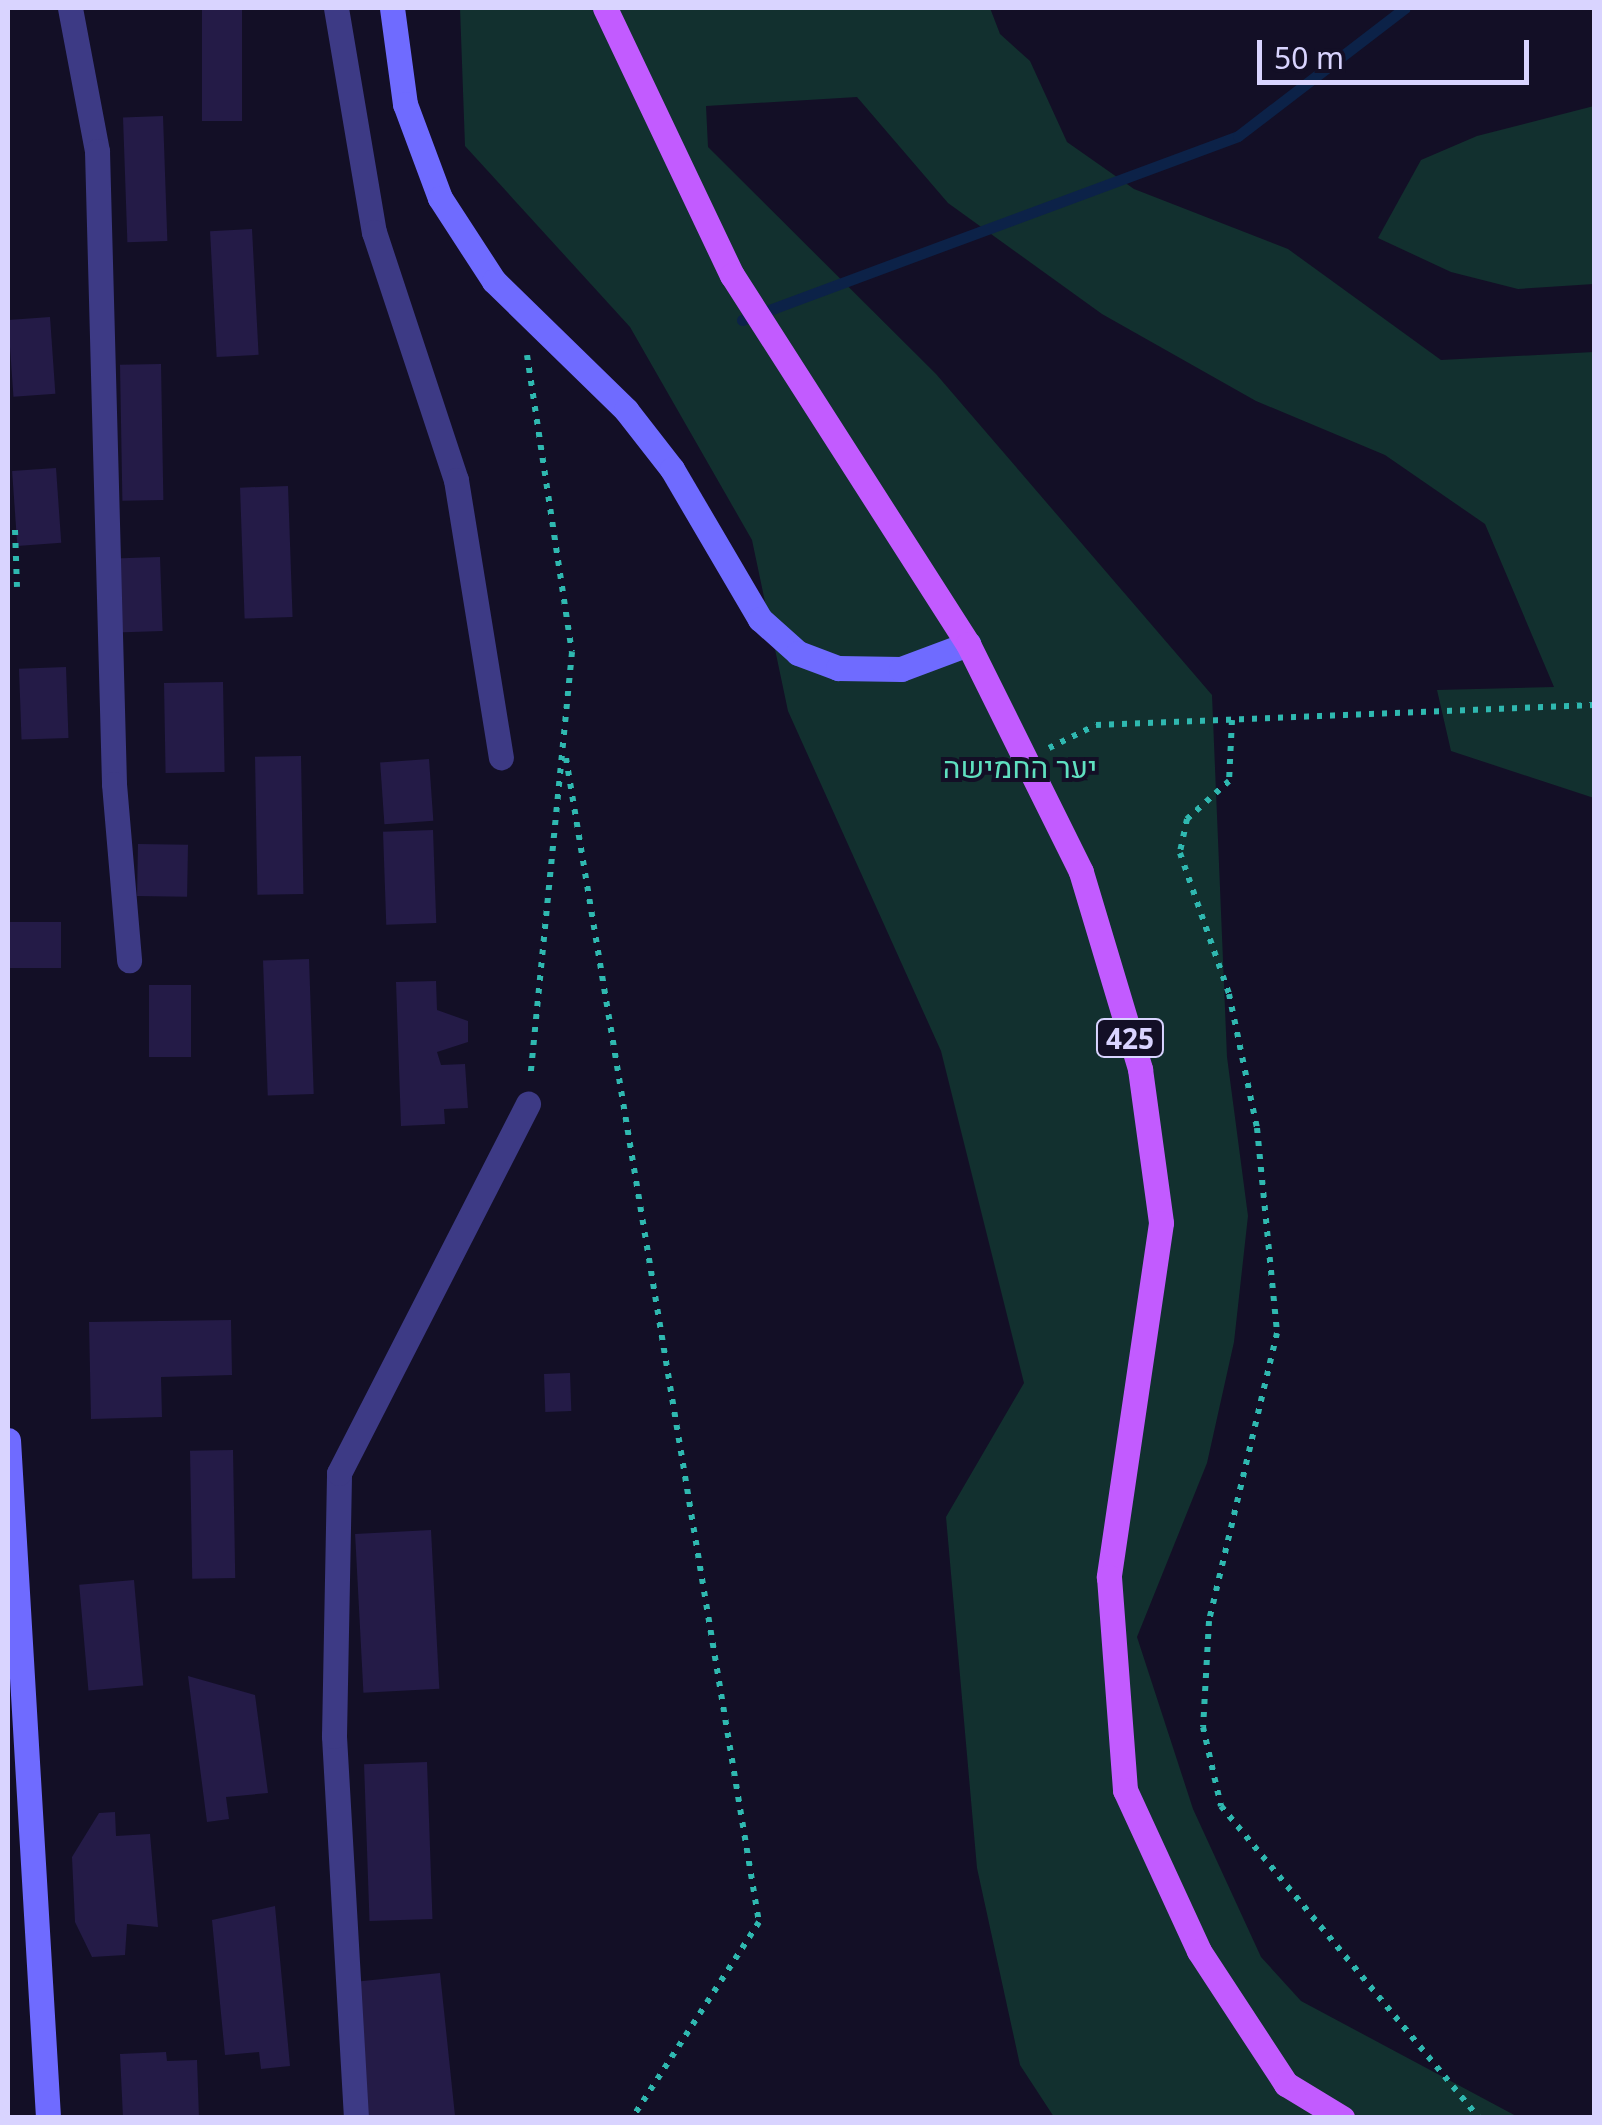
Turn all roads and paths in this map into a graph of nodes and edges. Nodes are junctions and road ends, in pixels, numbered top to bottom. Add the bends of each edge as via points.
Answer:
1 (70, 8) edge
2 (336, 8) edge
3 (392, 8) edge
4 (605, 8) edge
5 (533, 320) junction
6 (15, 530) dead end
7 (17, 588) dead end
8 (968, 644) junction
9 (1594, 706) edge
10 (1232, 720) junction
11 (501, 756) dead end
12 (566, 758) junction
13 (1026, 760) junction
14 (129, 960) dead end
15 (528, 1103) joint
16 (8, 1440) edge
17 (48, 2118) edge
18 (356, 2118) edge
19 (632, 2118) edge
20 (1342, 2118) edge
21 (1480, 2118) edge

1 - 14 street via 97,152 114,784
2 - 11 street via 374,232 456,480
3 - 5 street via 405,104 433,182 494,281
4 - 8 main road, 425 via 693,198 769,341
5 - 8 street via 626,410 700,511 760,619 798,653 838,668 873,671 934,660
5 - 12 path via 529,383 572,652
6 - 7 path
8 - 13 main road, 425
9 - 10 path
10 - 13 path via 1096,725
10 - 21 path via 1229,780 1186,818 1180,852 1228,994 1258,1128 1277,1333 1209,1621 1203,1727 1221,1806
12 - 15 path
12 - 19 path via 759,1922
13 - 20 main road, 425 via 1081,872 1134,1051 1161,1223 1108,1577 1124,1790 1199,1951 1286,2084
15 - 18 street via 340,1473 334,1736
16 - 17 street

